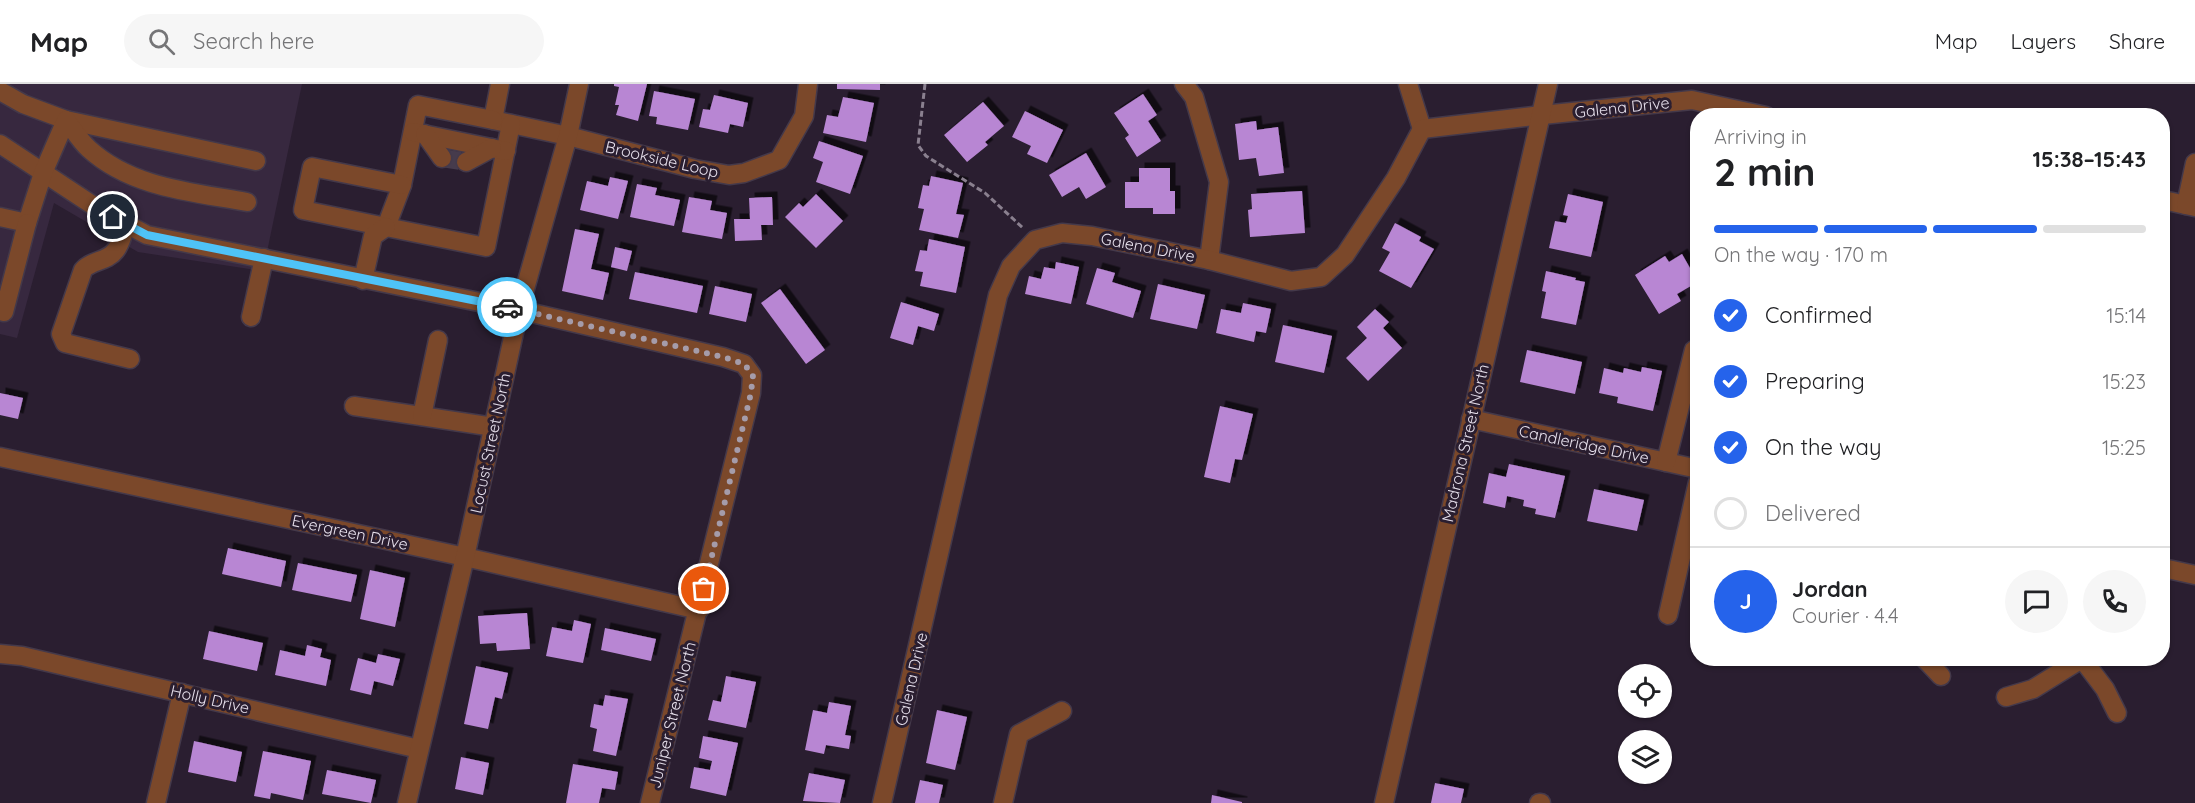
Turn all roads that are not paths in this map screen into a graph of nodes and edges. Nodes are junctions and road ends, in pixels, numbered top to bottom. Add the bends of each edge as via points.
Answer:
1 (500, 84) edge
2 (579, 84) edge
3 (808, 84) edge
4 (1184, 84) edge
5 (1408, 84) edge
6 (1548, 84) edge
7 (0, 91) edge
8 (1692, 92) edge
9 (1741, 108) edge
10 (1542, 115) junction
11 (66, 120) junction
12 (492, 120) junction
13 (512, 124) junction
14 (1422, 129) junction
15 (419, 133) junction
16 (568, 136) junction
17 (0, 144) edge
18 (499, 150) junction
19 (442, 158) tunnel mouth
20 (256, 161) dead end
21 (466, 162) tunnel mouth
22 (2195, 163) edge
23 (43, 173) junction
24 (402, 185) junction
25 (247, 202) dead end
26 (2170, 202) edge
27 (2190, 206) edge
28 (0, 217) edge
29 (27, 223) junction
30 (126, 224) junction
31 (386, 227) junction
32 (264, 258) junction
33 (1209, 260) junction
34 (363, 279) junction
35 (519, 310) junction
36 (0, 311) edge
37 (251, 317) dead end
38 (438, 340) dead end
39 (130, 359) dead end
40 (1690, 366) edge
41 (354, 406) dead end
42 (422, 416) junction
43 (1471, 419) junction
44 (494, 427) junction
45 (0, 457) edge
46 (1666, 462) junction
47 (1690, 467) edge
48 (1690, 517) edge
49 (465, 557) junction
50 (2170, 570) edge
51 (2195, 575) edge
52 (699, 610) junction
53 (1668, 615) dead end
54 (0, 654) edge
55 (1932, 666) edge
56 (2071, 666) edge
57 (2088, 666) edge
58 (1941, 676) dead end
59 (182, 693) junction
60 (2006, 697) dead end
61 (1062, 711) dead end
62 (2117, 713) dead end
63 (419, 749) junction
64 (156, 803) edge
65 (407, 803) edge
66 (650, 803) edge
67 (882, 803) edge
68 (1004, 803) edge
69 (1384, 803) edge

1 - 12 street
2 - 16 street, Locust Street North
3 - 16 street, Brookside Loop via 804,117 779,160 744,173 729,175 695,169
4 - 33 street via 1194,97 1220,182
5 - 14 street
6 - 10 street, Madrona Street North
7 - 11 street
8 - 9 street, Galena Drive
8 - 10 street, Galena Drive
10 - 14 street, Galena Drive
10 - 43 street, Madrona Street North
11 - 20 street
11 - 23 street
11 - 25 street via 87,148 113,168 138,180
12 - 13 street, Brookside Loop
12 - 15 street, Brookside Loop via 418,105
13 - 16 street, Brookside Loop
13 - 18 street
14 - 33 street, Galena Drive via 1396,178 1345,255 1322,277 1291,280
15 - 18 street
15 - 19 street
15 - 24 street
16 - 35 street, Locust Street North
17 - 23 street
18 - 21 street
18 - 31 street via 486,247
22 - 27 street
23 - 29 street
23 - 30 street
24 - 31 street
24 - 31 street via 312,167 303,210
26 - 27 street
28 - 29 street
29 - 36 street via 4,312
30 - 32 street via 147,235
30 - 39 street via 115,251 83,270 61,334 65,343
31 - 34 street via 373,236
32 - 34 street
32 - 37 street
33 - 67 street, Galena Drive via 1062,233 1035,240 1011,266 998,295
34 - 35 street
35 - 44 street, Locust Street North
35 - 52 street, Juniper Street North via 723,357 744,364 753,375
38 - 42 street
40 - 46 street
41 - 42 street
42 - 44 street
43 - 46 street, Candleridge Drive
43 - 69 street, Madrona Street North
44 - 49 street, Locust Street North
45 - 49 street, Evergreen Drive
46 - 47 street, Candleridge Drive
48 - 53 street
49 - 52 street, Evergreen Drive
49 - 63 street, Locust Street North
50 - 51 street
52 - 66 street, Juniper Street North
54 - 59 street, Holly Drive
55 - 58 street
56 - 60 street via 2033,689
57 - 62 street
59 - 63 street, Holly Drive
59 - 64 street
61 - 68 street via 1019,734
63 - 65 street, Locust Street North

